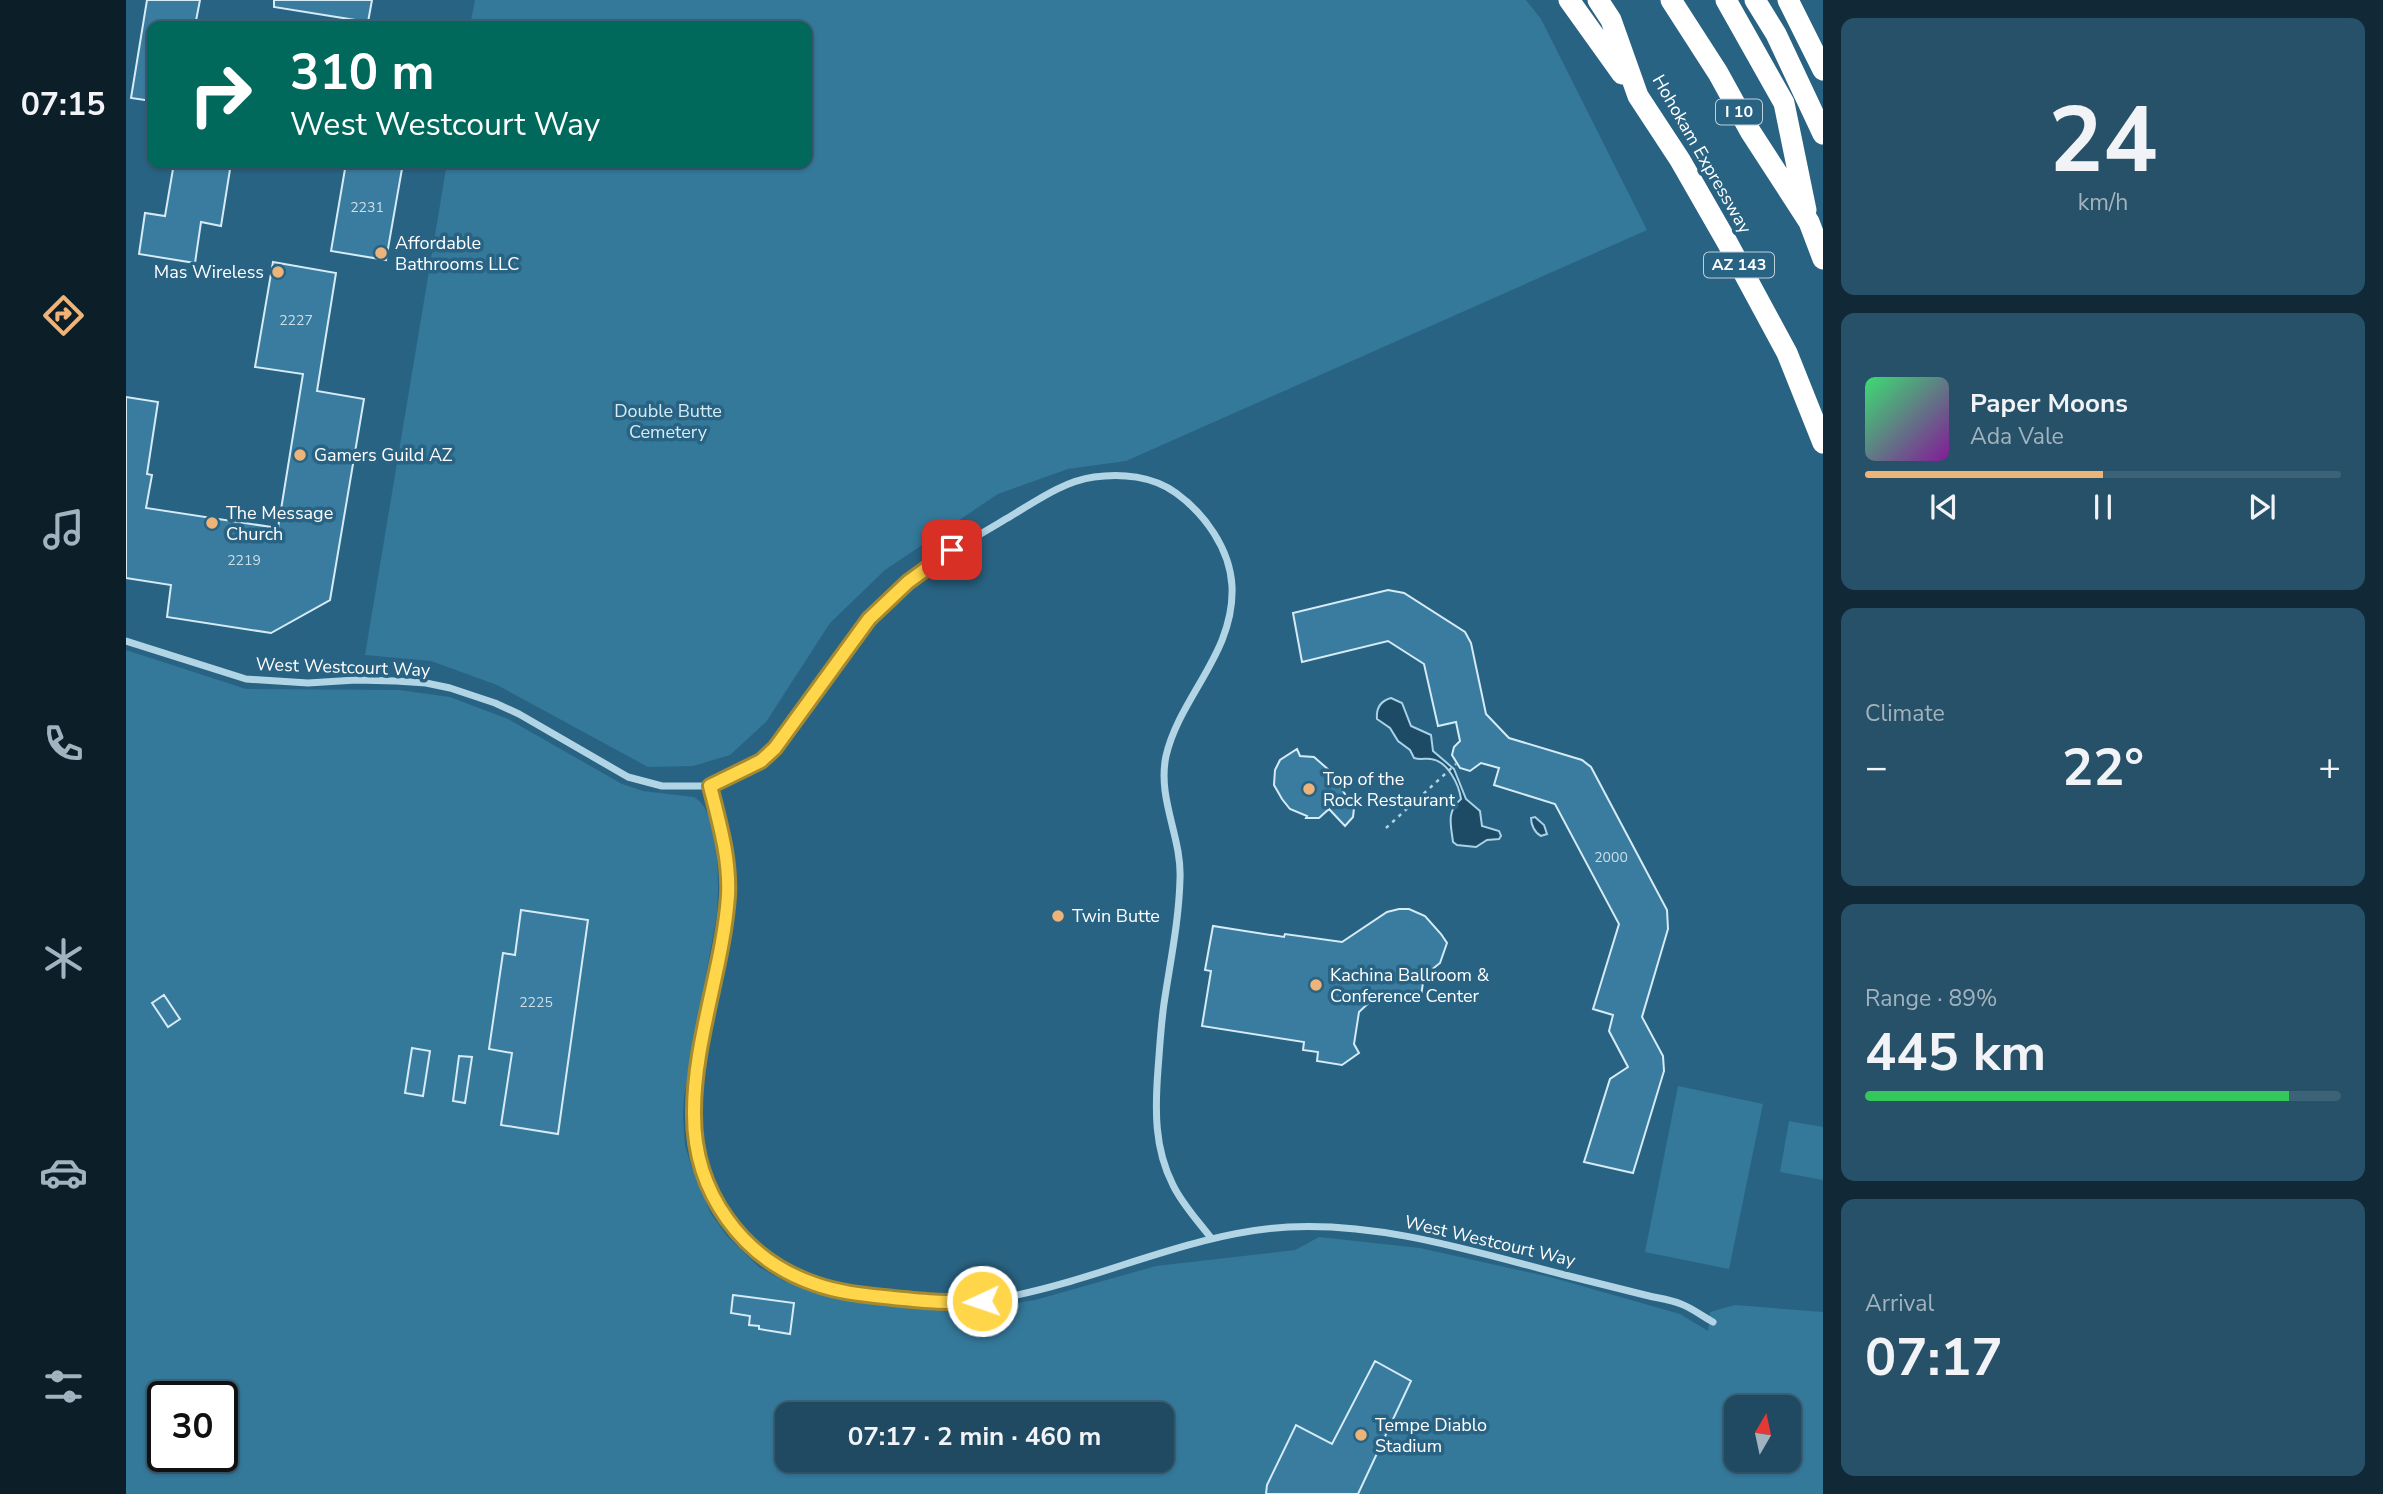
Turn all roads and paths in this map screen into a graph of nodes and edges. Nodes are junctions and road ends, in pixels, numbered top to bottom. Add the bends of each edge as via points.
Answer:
1 (1569, 0) edge
2 (1598, 0) edge
3 (1671, 0) edge
4 (1726, 0) edge
5 (1755, 0) edge
6 (1788, 0) edge
7 (1823, 70) edge
8 (1638, 96) junction
9 (1823, 134) edge
10 (1809, 222) junction
11 (1823, 259) edge
12 (1823, 443) edge
13 (126, 641) edge
14 (1457, 764) dead end
15 (710, 786) junction
16 (1386, 828) dead end
17 (1211, 1238) junction
18 (1713, 1322) dead end

1 - 8 highway
2 - 8 highway, Hohokam Expressway / AZ 143 via 1611,20
3 - 10 highway, I 10
4 - 10 highway via 1784,103
5 - 9 highway
6 - 7 highway
8 - 12 highway, Hohokam Expressway / AZ 143 via 1787,353
10 - 11 highway, I 10
13 - 15 street, West Westcourt Way via 246,679 397,681 450,688 519,714 628,777 662,786
14 - 16 path
15 - 17 street, West Westcourt Way via 726,853 728,894 697,1070 696,1146 708,1187 748,1245 770,1263 816,1284 863,1294 967,1302 1042,1289
15 - 17 street, West Westcourt Way via 761,761 775,748 869,619 908,582 952,550 1047,494 1091,477 1129,475 1169,488 1188,502 1216,535 1232,585 1222,642 1172,737 1163,774 1180,879 1155,1104 1158,1145 1166,1170
17 - 18 street, West Westcourt Way via 1317,1227 1433,1241 1680,1304

